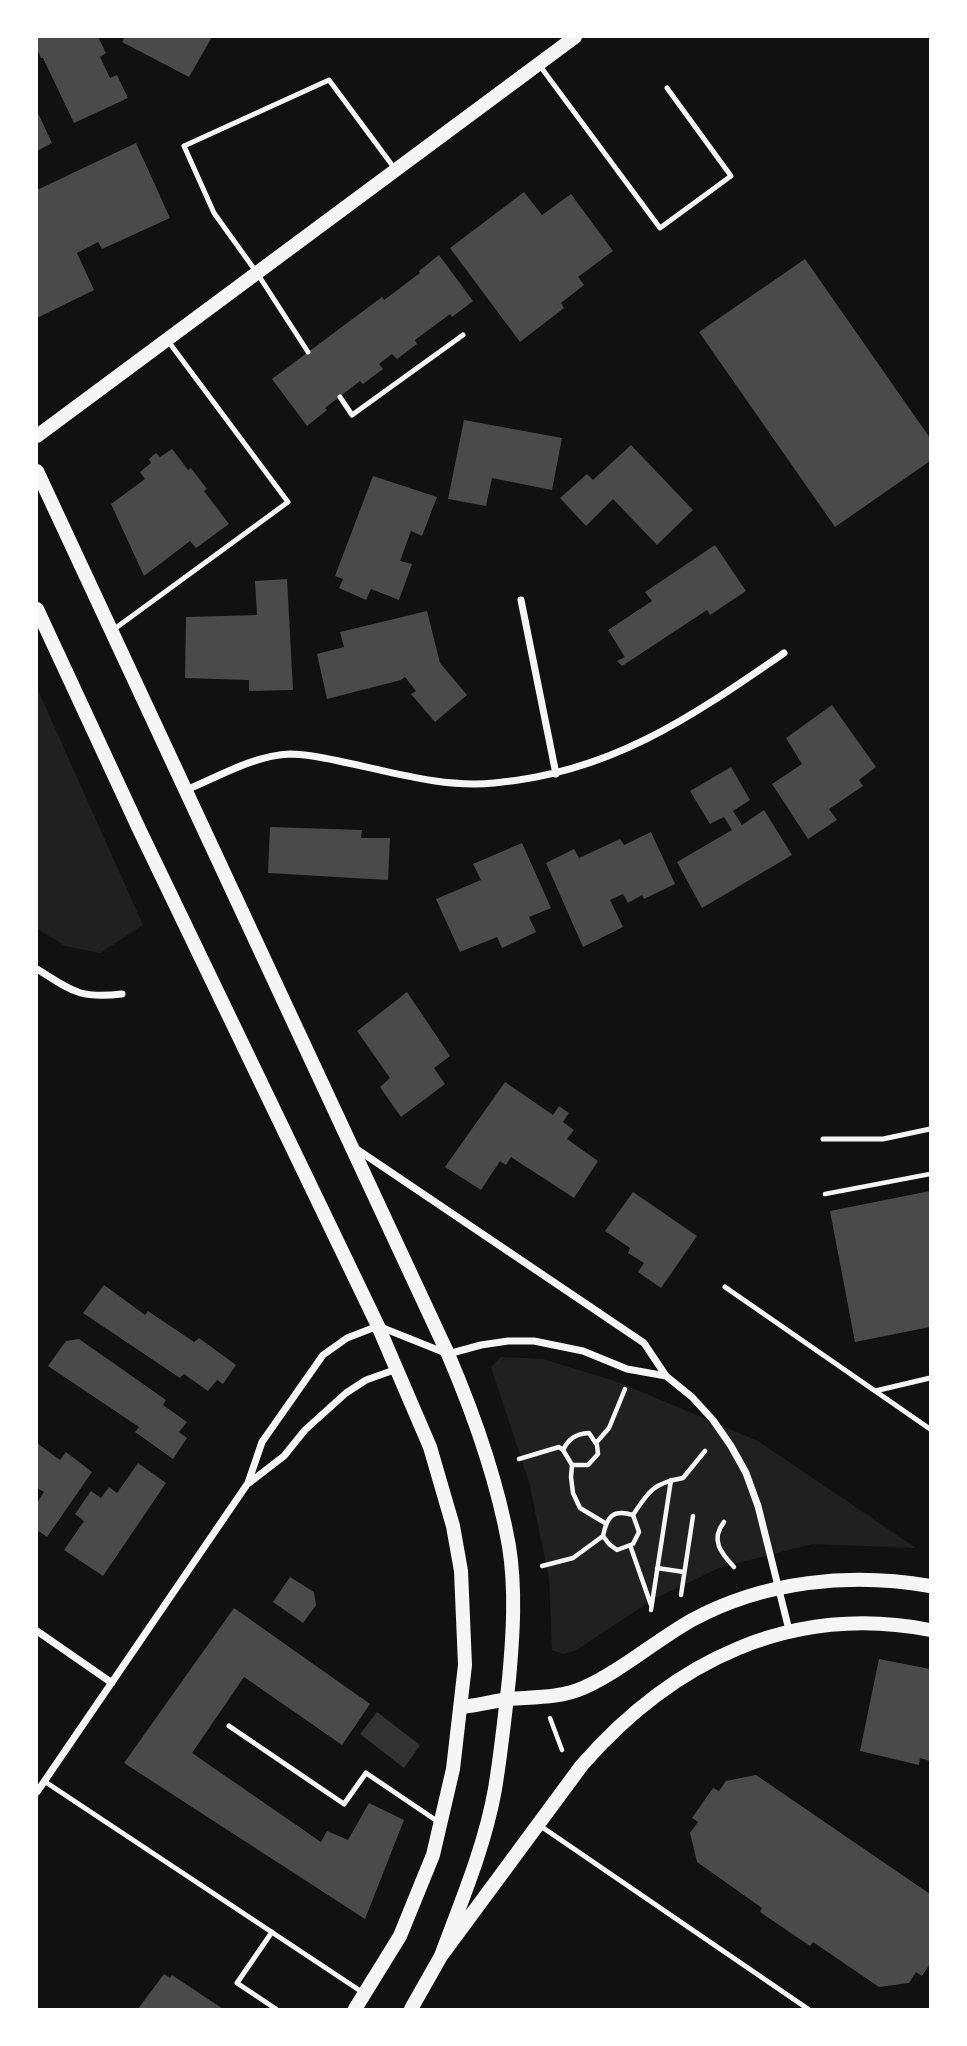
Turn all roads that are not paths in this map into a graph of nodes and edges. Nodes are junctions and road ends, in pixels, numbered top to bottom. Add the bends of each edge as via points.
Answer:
1 (575, 37) edge
2 (539, 64) junction
3 (667, 88) dead end
4 (396, 170) junction
5 (257, 273) junction
6 (463, 335) dead end
7 (166, 338) junction
8 (308, 352) dead end
9 (340, 397) dead end
10 (37, 436) edge
11 (37, 471) edge
12 (521, 600) dead end
13 (37, 609) edge
14 (111, 632) junction
15 (785, 653) dead end
16 (556, 774) junction
17 (186, 790) junction
18 (37, 969) edge
19 (122, 993) dead end
20 (930, 1129) edge
21 (824, 1139) dead end
22 (349, 1144) junction
23 (725, 1287) dead end
24 (378, 1325) junction
25 (448, 1354) junction
26 (397, 1369) junction
27 (666, 1376) junction
28 (930, 1378) edge
29 (875, 1391) junction
30 (930, 1429) edge
31 (248, 1483) junction
32 (930, 1586) edge
33 (778, 1587) junction
34 (789, 1630) junction
35 (930, 1630) edge
36 (37, 1631) edge
37 (112, 1683) junction
38 (506, 1700) junction
39 (462, 1707) junction
40 (229, 1726) dead end
41 (44, 1782) junction
42 (37, 1792) edge
43 (440, 1823) junction
44 (539, 1825) junction
45 (272, 1932) junction
46 (441, 1956) junction
47 (365, 1994) junction
48 (276, 2009) edge
49 (355, 2009) edge
50 (411, 2009) edge
51 (808, 2009) edge

1 - 2 main road
2 - 3 lane via 660,228 731,176
2 - 4 main road
4 - 5 main road
4 - 5 lane via 329,80 184,146 214,213
5 - 7 main road
5 - 8 lane
6 - 9 lane via 352,415
7 - 10 main road
7 - 14 lane via 288,502
11 - 14 main road
12 - 16 street
13 - 24 main road
14 - 17 main road
15 - 16 street via 695,714 632,748
16 - 17 street via 492,783 438,782 289,754 248,764
17 - 22 main road
18 - 19 street via 72,991 95,997
20 - 21 lane via 883,1139
22 - 25 main road
22 - 27 street via 644,1343
23 - 29 lane
24 - 25 street
24 - 26 main road
24 - 31 street via 323,1355 262,1442
25 - 27 street via 481,1345 534,1341
25 - 38 main road via 490,1462 509,1549 513,1599
26 - 31 street via 346,1393 284,1456
26 - 39 main road via 430,1447 453,1526 464,1618
27 - 33 street via 692,1397 731,1446 758,1506
28 - 29 lane
29 - 30 lane
31 - 37 street
32 - 33 main road via 853,1580
33 - 34 street
33 - 38 main road via 693,1619 583,1688
34 - 35 main road via 862,1622
34 - 44 main road via 715,1659 636,1710 582,1765
36 - 37 street
37 - 41 street
38 - 39 main road
38 - 46 main road via 495,1791 478,1855
39 - 43 main road
40 - 43 lane via 344,1804 366,1773
41 - 42 street
41 - 45 lane
43 - 47 main road via 433,1855 400,1936
44 - 46 main road
44 - 51 lane
45 - 47 lane
45 - 48 lane via 237,1983
46 - 50 main road
47 - 49 main road

